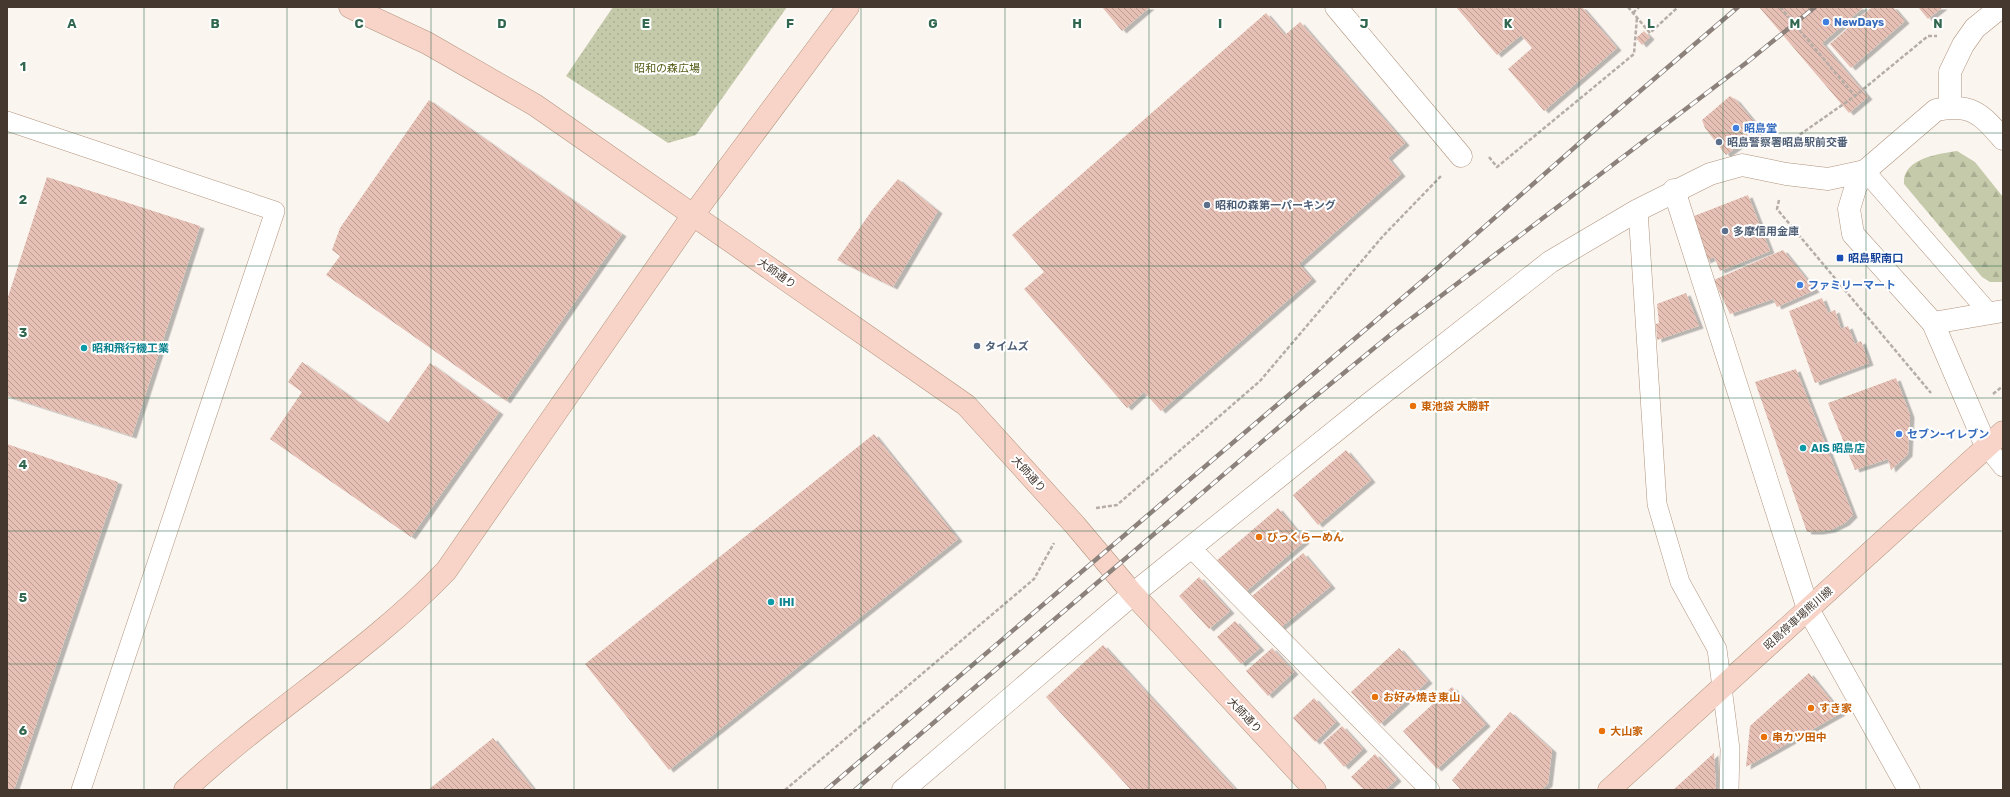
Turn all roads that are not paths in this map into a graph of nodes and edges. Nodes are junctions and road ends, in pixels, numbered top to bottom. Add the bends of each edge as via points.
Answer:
1 (848, 7) edge
2 (1336, 7) edge
3 (2001, 7) edge
4 (359, 9) edge
5 (1950, 107) junction
6 (7, 120) edge
7 (2003, 139) edge
8 (1461, 156) road end
9 (1865, 171) junction
10 (1674, 190) junction
11 (1638, 210) junction
12 (693, 215) junction
13 (1996, 312) edge
14 (1933, 323) junction
15 (2003, 432) edge
16 (1986, 446) junction
17 (2003, 467) edge
18 (1192, 548) junction
19 (1132, 594) junction
20 (1808, 609) junction
21 (1722, 686) junction
22 (81, 790) edge
23 (185, 790) edge
24 (903, 790) edge
25 (1315, 790) edge
26 (1430, 790) edge
27 (1609, 790) edge
28 (1729, 790) edge
29 (1909, 790) edge

1 - 12 street
2 - 8 street
3 - 5 street via 1976,28 1962,45 1950,72
4 - 12 street, 大師通り via 426,43 534,105
5 - 7 street via 1969,109 1984,117
5 - 9 street via 1936,110
6 - 22 lane via 275,211
9 - 10 street via 1828,179 1742,165 1710,174
9 - 13 lane
9 - 14 street via 1856,186 1849,209 1853,234
10 - 11 street
10 - 20 street
11 - 18 street via 1550,262 1369,404
11 - 21 lane via 1657,504 1680,582 1717,649
12 - 19 street, 大師通り via 966,404 1075,525
12 - 23 street via 446,571 405,611 227,753
13 - 14 street
14 - 16 street
15 - 16 street, 昭島停車場熊川線
16 - 17 lane
16 - 20 street, 昭島停車場熊川線
18 - 19 street
18 - 26 lane
19 - 24 street
19 - 25 street, 大師通り
20 - 21 street, 昭島停車場熊川線
20 - 29 street
21 - 27 street, 昭島停車場熊川線
21 - 28 lane via 1730,749

